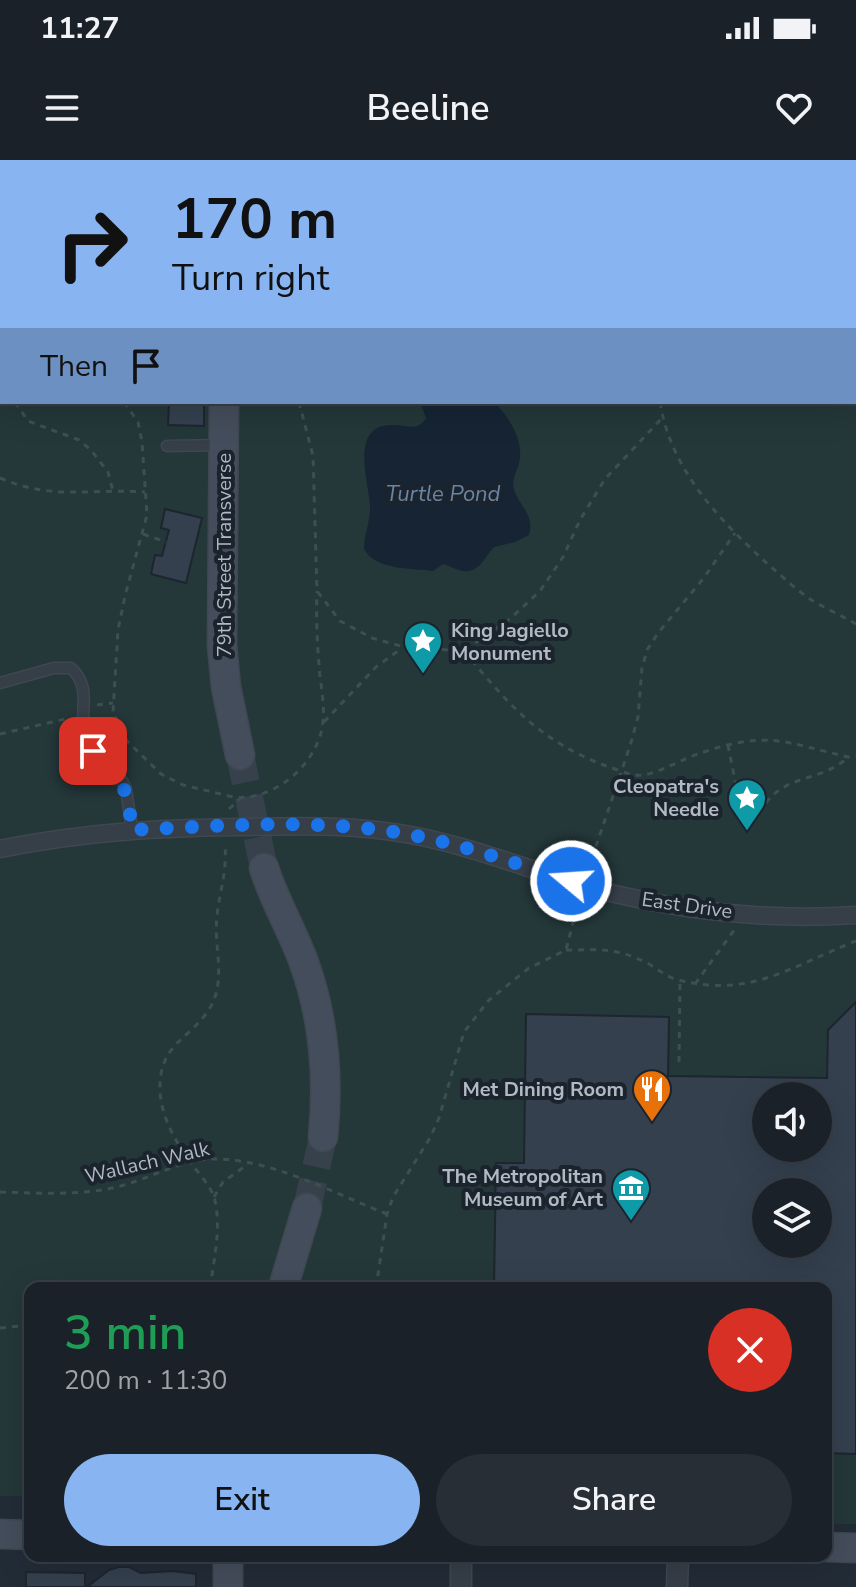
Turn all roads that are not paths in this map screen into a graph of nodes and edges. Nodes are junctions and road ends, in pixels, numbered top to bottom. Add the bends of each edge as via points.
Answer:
1 (224, 404) edge
2 (224, 445) junction
3 (167, 446) dead end
4 (0, 683) edge
5 (240, 755) tunnel mouth
6 (132, 830) junction
7 (0, 849) edge
8 (264, 868) tunnel mouth
9 (856, 915) edge
10 (323, 1137) tunnel mouth
11 (307, 1208) tunnel mouth
12 (285, 1282) edge
13 (0, 1534) edge
14 (24, 1535) edge
15 (832, 1547) edge
16 (856, 1548) edge
17 (228, 1562) edge
18 (461, 1562) edge
19 (678, 1562) edge
20 (228, 1587) edge
21 (461, 1587) edge
22 (677, 1587) edge

1 - 2 main road, 79th Street Transverse
2 - 3 lane
2 - 5 main road, 79th Street Transverse via 222,645
4 - 6 lane via 54,668 71,668 81,678 87,741 122,781
6 - 7 street, East Drive
6 - 9 street, East Drive via 314,825 388,831 469,849 615,894 675,905 797,917
8 - 10 main road via 317,1007 326,1076
11 - 12 main road
13 - 14 main road
15 - 16 main road
17 - 20 main road
18 - 21 street
19 - 22 street

